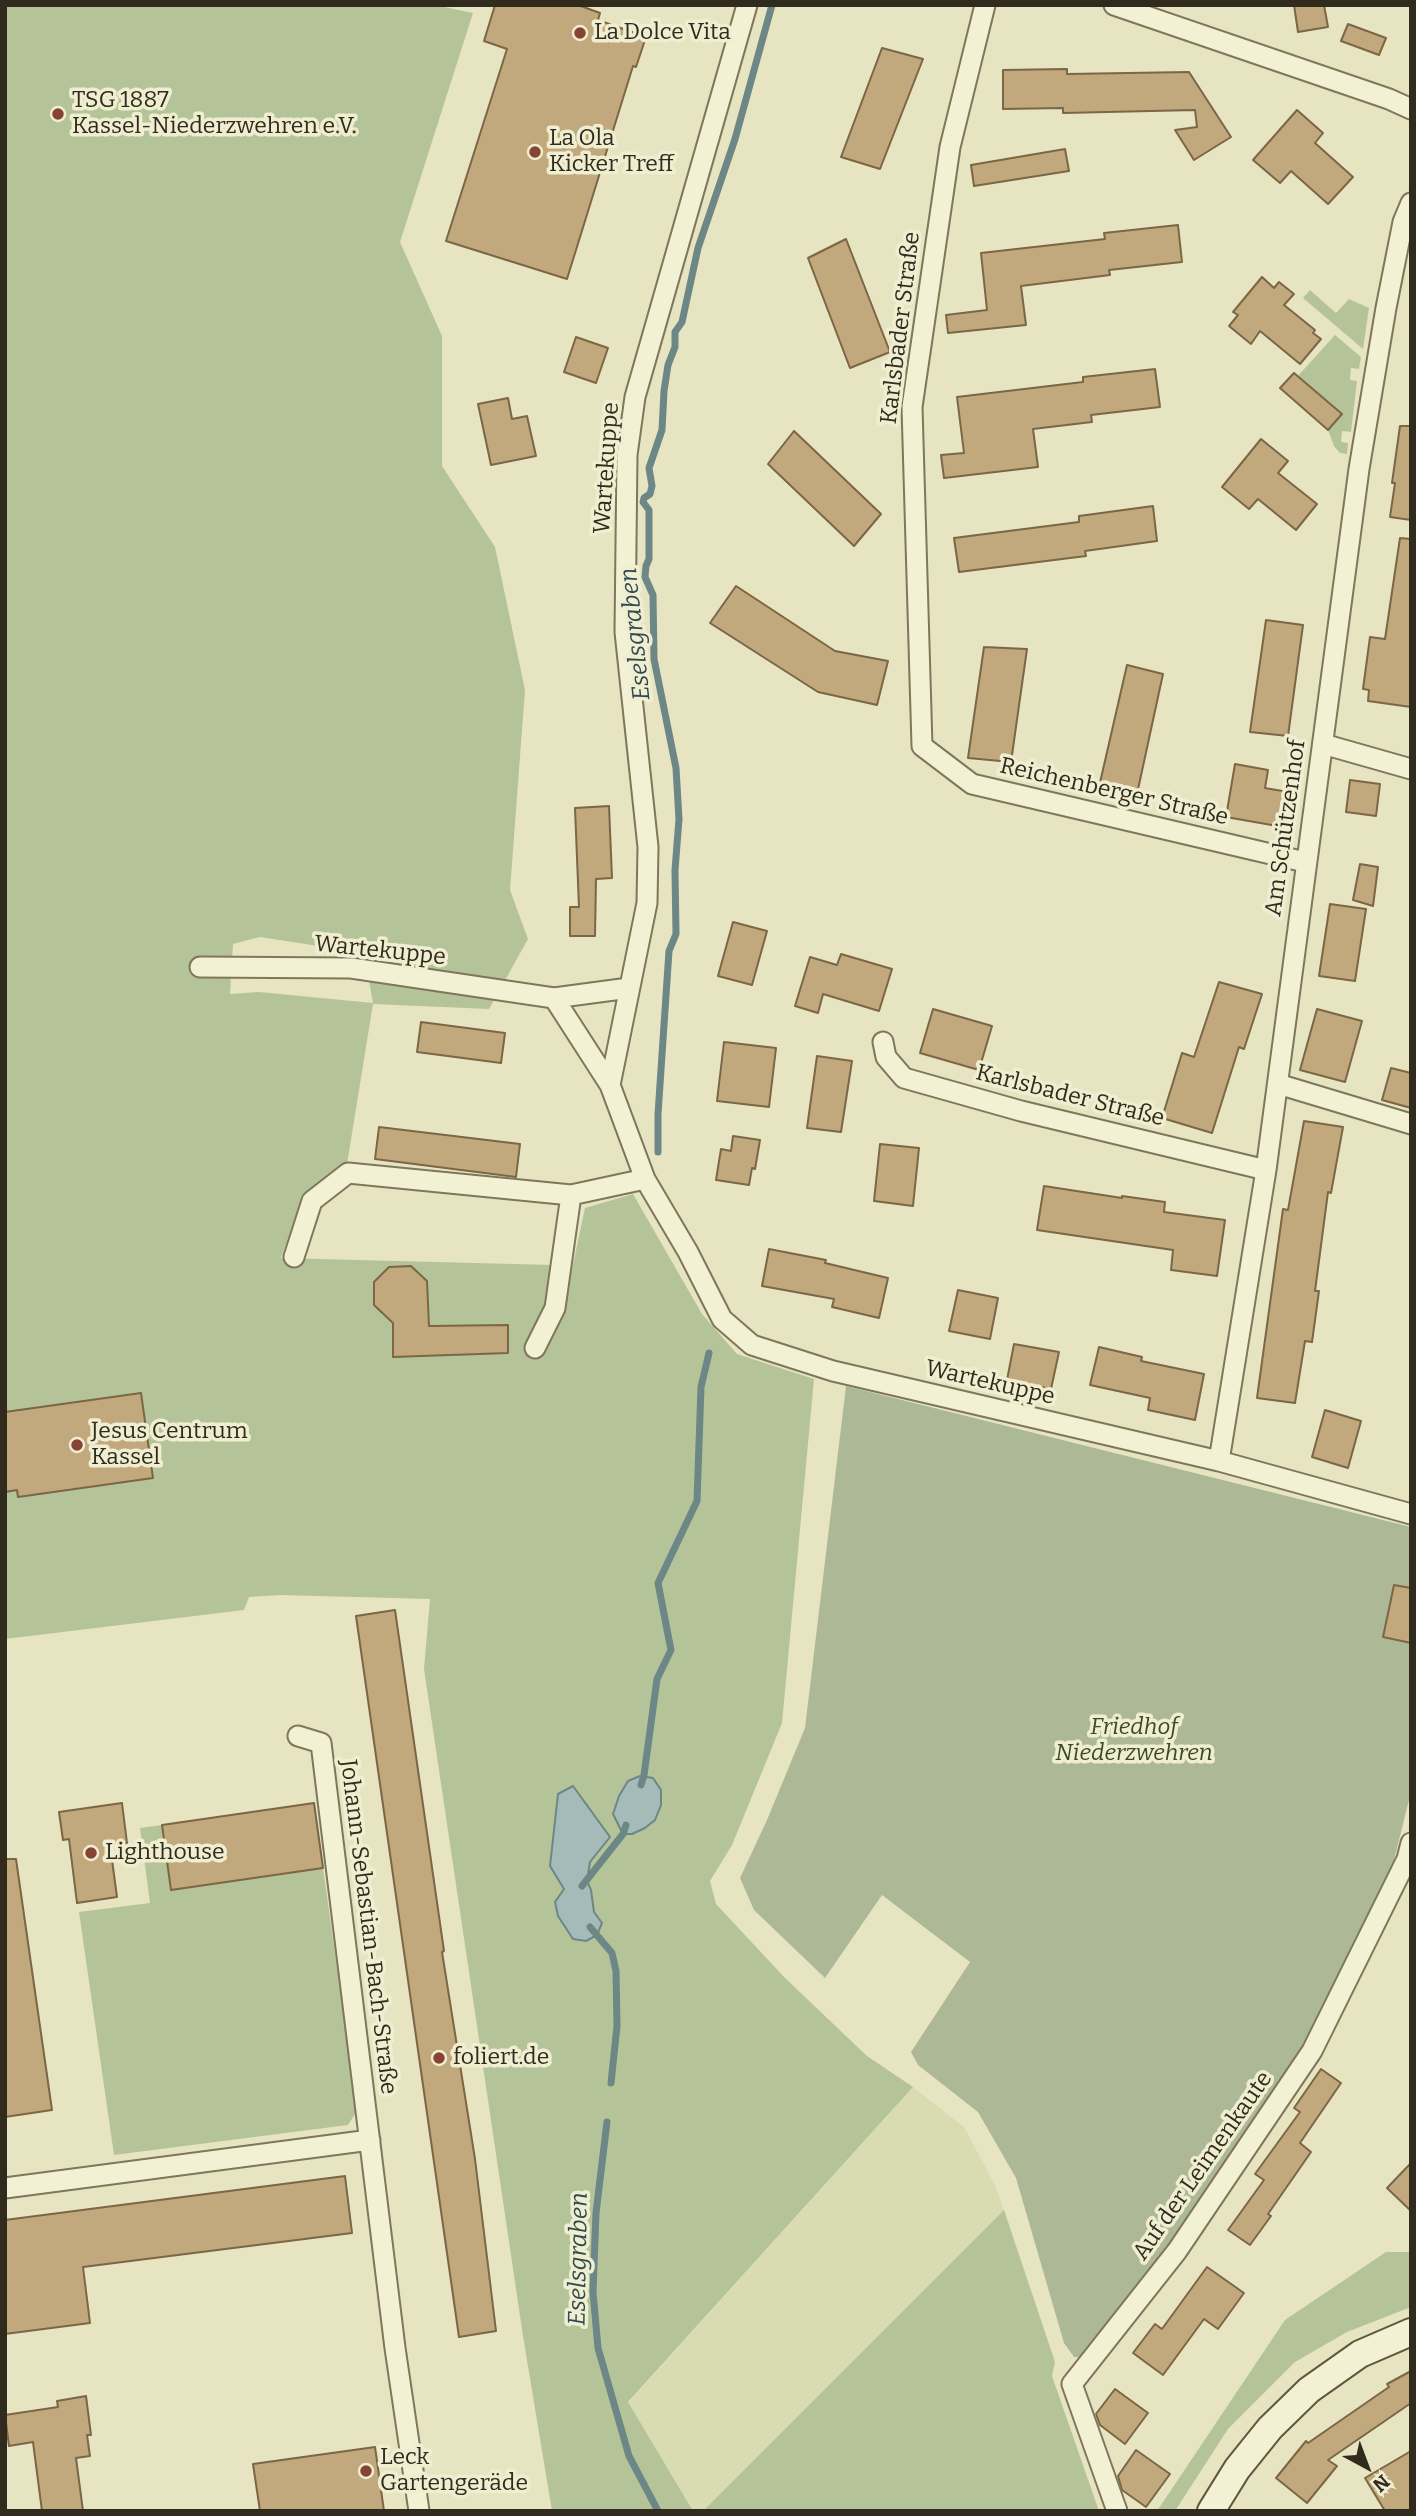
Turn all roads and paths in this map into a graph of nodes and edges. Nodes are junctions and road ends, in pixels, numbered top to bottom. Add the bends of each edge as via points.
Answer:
1 (747, 5) edge
2 (985, 5) edge
3 (1114, 5) edge
4 (1411, 109) edge
5 (1411, 203) edge
6 (1323, 744) junction
7 (922, 746) joint
8 (1411, 769) edge
9 (1306, 862) junction
10 (200, 967) dead end
11 (629, 988) junction
12 (554, 998) junction
13 (883, 1042) dead end
14 (1278, 1084) junction
15 (610, 1085) junction
16 (1411, 1124) edge
17 (1266, 1170) junction
18 (645, 1179) junction
19 (571, 1195) junction
20 (294, 1257) dead end
21 (535, 1348) dead end
22 (1219, 1461) junction
23 (1411, 1514) edge
24 (298, 1736) dead end
25 (1411, 1843) edge
26 (370, 2140) junction
27 (5, 2188) edge
28 (1411, 2332) edge
29 (419, 2511) edge
30 (1117, 2511) edge
31 (1211, 2511) edge

1 - 11 street, Wartekuppe via 635,397 627,455 625,632 649,847 646,902
2 - 7 street, Karlsbader Straße via 950,147 912,407
3 - 4 street
5 - 6 street, Am Schützenhof via 1386,308 1364,442
6 - 8 street
6 - 9 street, Am Schützenhof
7 - 9 street, Reichenberger Straße via 972,784
9 - 14 street, Am Schützenhof
10 - 12 street, Wartekuppe via 351,968
11 - 12 street, Wartekuppe
11 - 15 street, Wartekuppe
12 - 15 street, Wartekuppe
13 - 17 street, Karlsbader Straße via 886,1057 904,1078
14 - 16 street
14 - 17 street, Am Schützenhof
15 - 18 street, Wartekuppe
17 - 22 street, Am Schützenhof
18 - 19 street
18 - 22 street, Wartekuppe via 722,1319 752,1345 833,1371
19 - 20 street via 348,1173 312,1201
19 - 21 street via 555,1308
22 - 23 street, Wartekuppe
24 - 26 street, Johann-Sebastian-Bach-Straße via 321,1743
25 - 30 street, Auf der Leimenkaute via 1312,2051 1177,2251 1072,2384
26 - 27 street
26 - 29 street, Johann-Sebastian-Bach-Straße
28 - 31 street via 1360,2354 1309,2390 1270,2428

